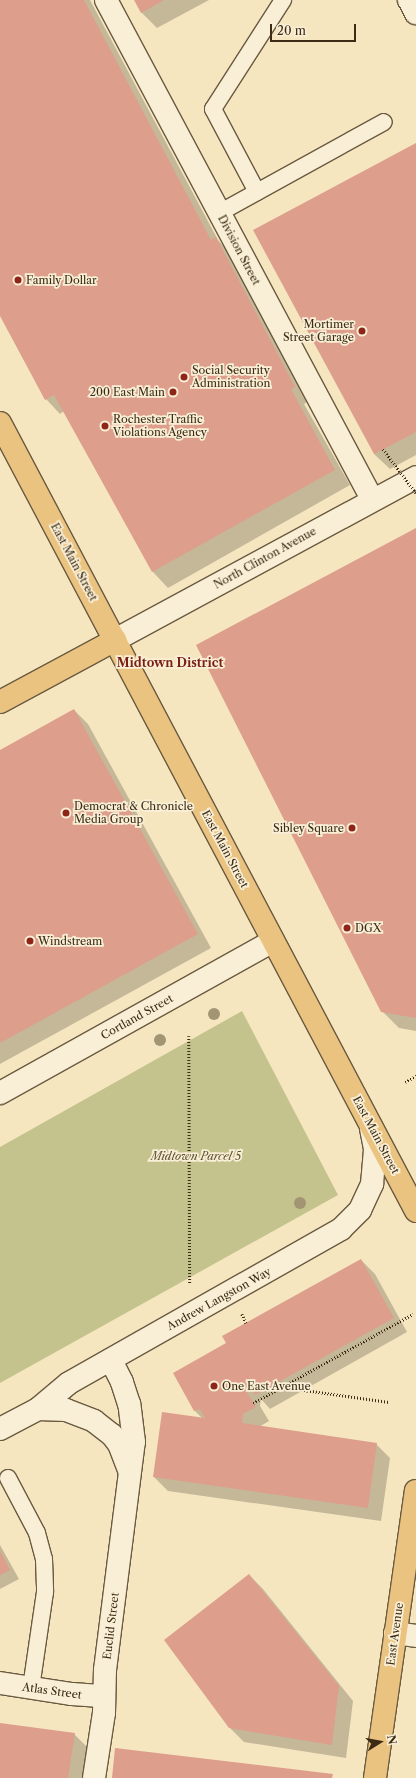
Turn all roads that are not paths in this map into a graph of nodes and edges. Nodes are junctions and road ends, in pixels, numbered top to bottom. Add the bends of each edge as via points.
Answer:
1 (106, 0) edge
2 (283, 0) edge
3 (409, 0) edge
4 (416, 13) edge
5 (384, 122) dead end
6 (257, 192) junction
7 (219, 213) junction
8 (0, 422) edge
9 (416, 477) edge
10 (372, 500) junction
11 (115, 640) junction
12 (0, 702) edge
13 (274, 941) junction
14 (0, 1094) edge
15 (370, 1125) junction
16 (416, 1211) edge
17 (111, 1360) junction
18 (38, 1409) junction
19 (0, 1429) edge
20 (130, 1475) junction
21 (8, 1478) dead end
22 (416, 1490) edge
23 (406, 1634) edge
24 (0, 1683) edge
25 (31, 1688) junction
26 (104, 1696) junction
27 (94, 1778) edge
28 (375, 1778) edge

1 - 7 street, Division Street
2 - 6 lane via 213,109
3 - 4 street
5 - 6 lane
6 - 7 lane
7 - 10 street, Division Street
8 - 11 main road, East Main Street
9 - 10 street, North Clinton Avenue
10 - 11 street, North Clinton Avenue
11 - 12 main road
11 - 13 main road, East Main Street
13 - 14 street, Cortland Street
13 - 15 main road, East Main Street
15 - 16 main road, East Main Street
15 - 17 street, Andrew Langston Way via 375,1149 374,1173 369,1194 354,1218 333,1234
17 - 18 street, Andrew Langston Way via 64,1387
17 - 20 street, Euclid Street via 122,1382 131,1415 134,1442
18 - 19 street, Andrew Langston Way
18 - 20 street, Euclid Street via 56,1408 75,1412 103,1427 119,1444
20 - 26 street, Euclid Street via 105,1670
21 - 25 lane via 37,1533 44,1559 45,1592
22 - 23 main road, East Avenue
23 - 28 main road, East Avenue
24 - 25 street, Atlas Street
25 - 26 street, Atlas Street
26 - 27 street, Euclid Street via 104,1713

